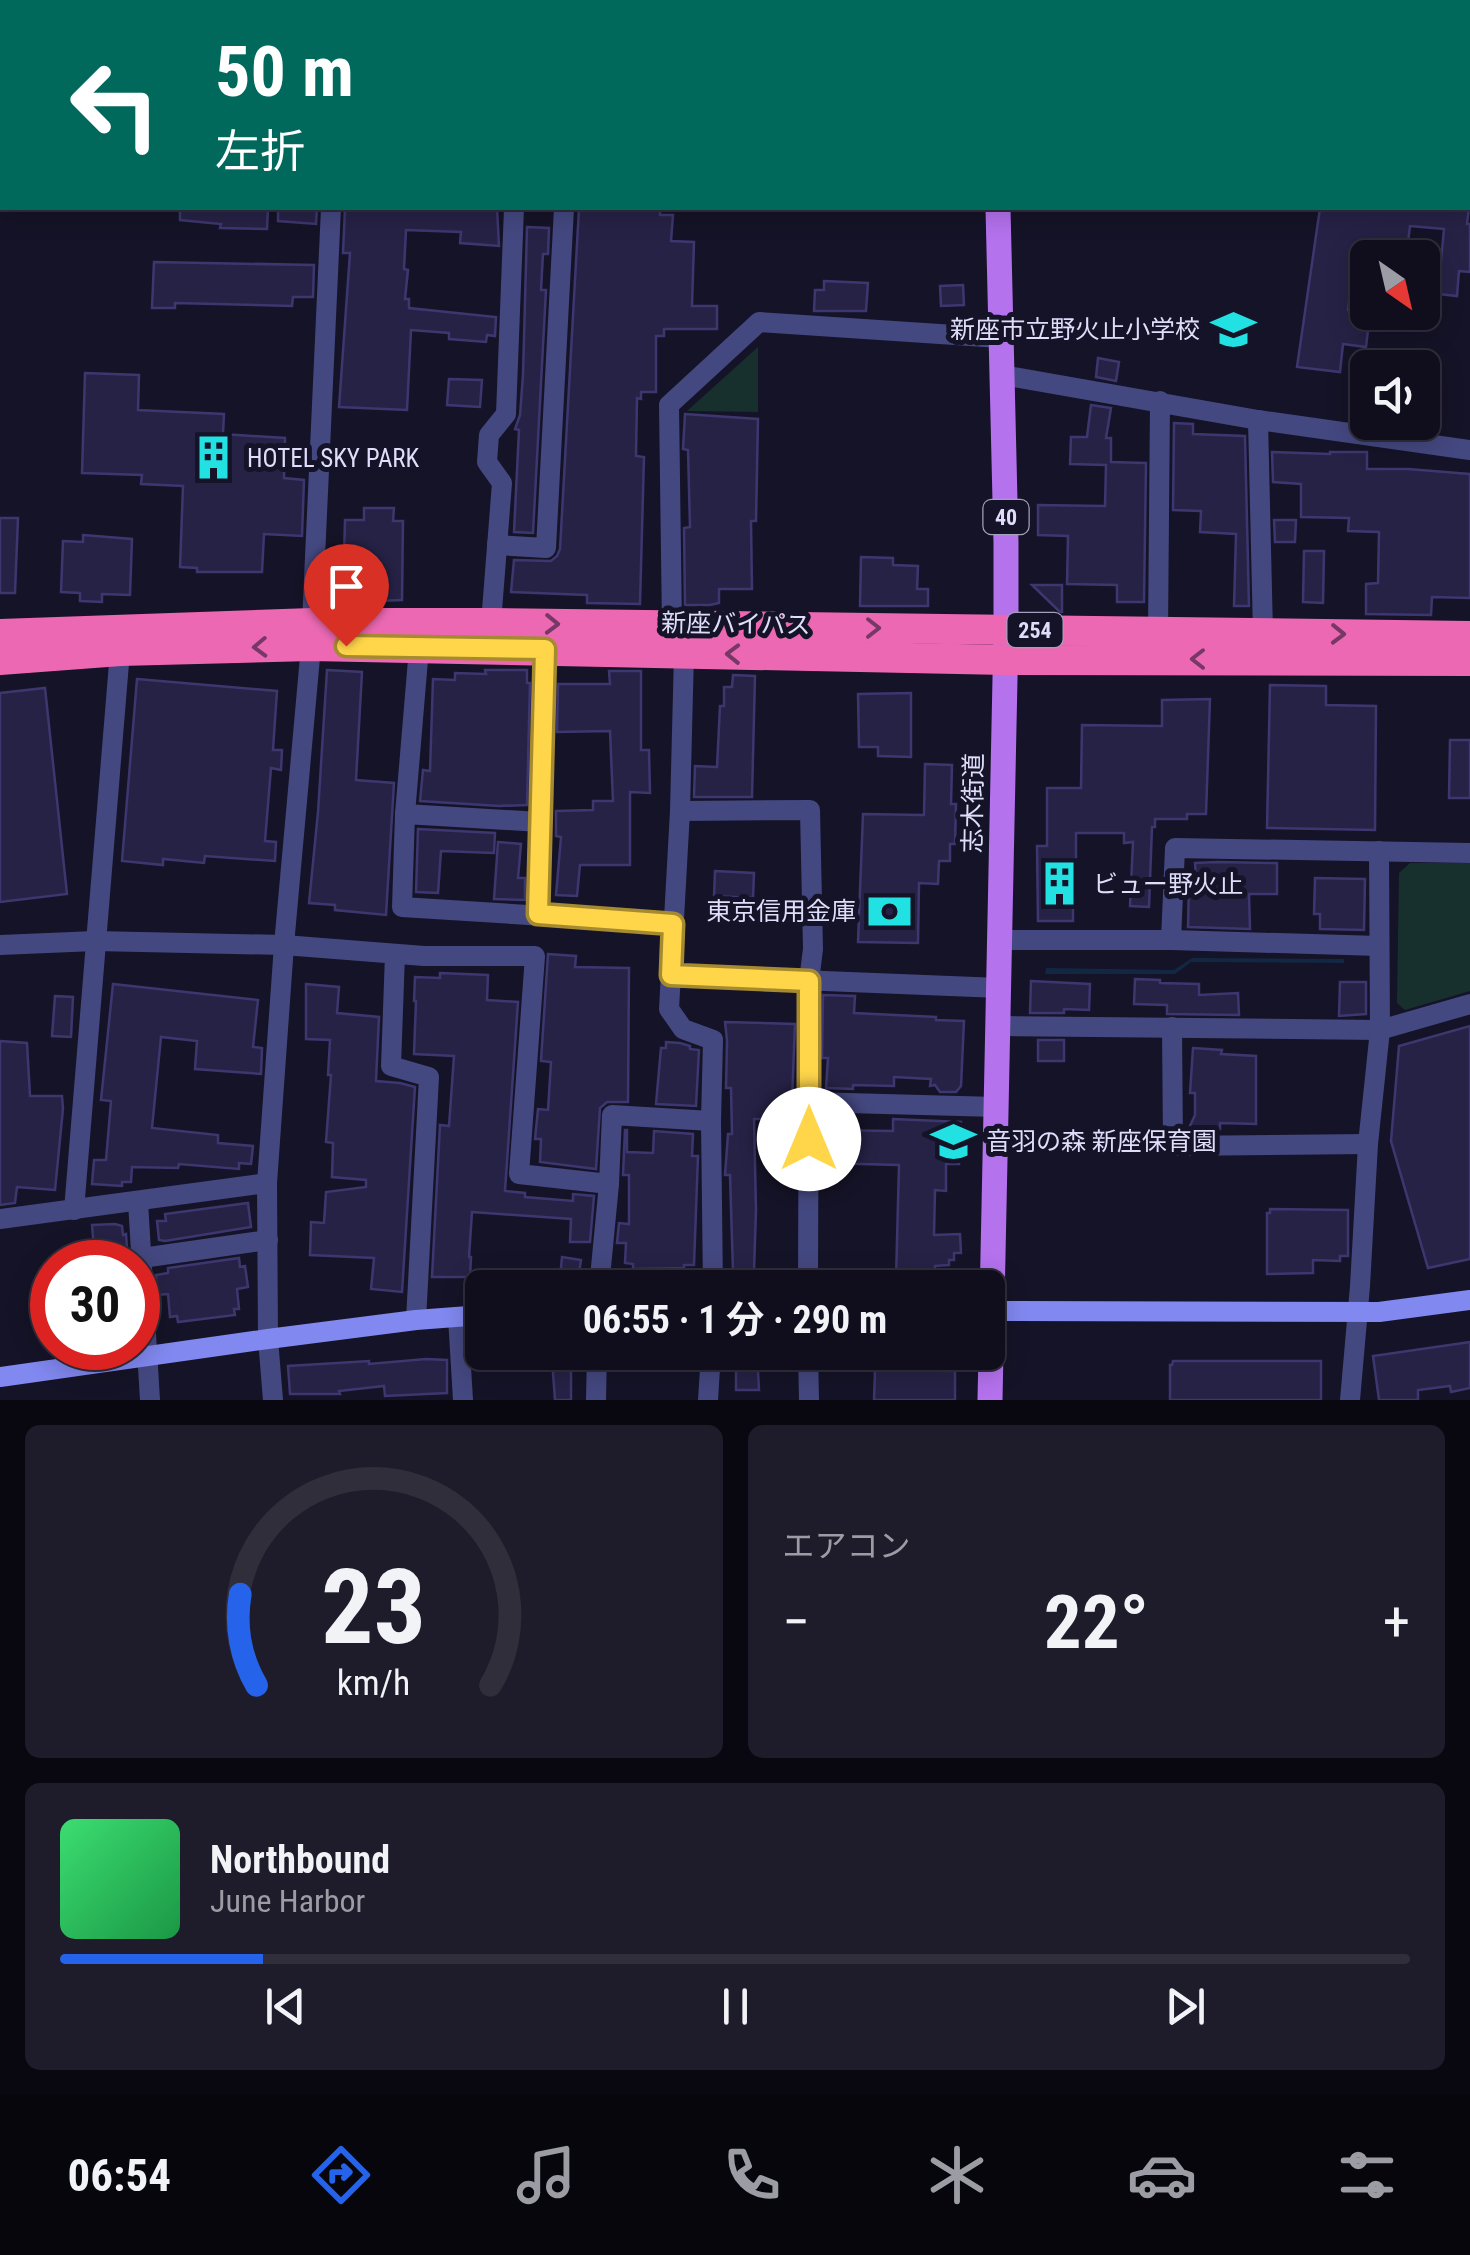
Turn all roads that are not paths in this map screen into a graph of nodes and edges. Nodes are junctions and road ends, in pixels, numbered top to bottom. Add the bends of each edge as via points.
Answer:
1 (331, 210) edge
2 (514, 210) edge
3 (564, 210) edge
4 (998, 210) edge
5 (1000, 338) junction
6 (1002, 374) junction
7 (1160, 402) junction
8 (1258, 420) junction
9 (1470, 450) edge
10 (497, 545) junction
11 (491, 623) junction
12 (1158, 632) junction
13 (1263, 633) junction
14 (0, 634) edge
15 (311, 634) junction
16 (420, 636) junction
17 (1470, 636) edge
18 (678, 640) junction
19 (1006, 645) junction
20 (545, 649) junction
21 (120, 651) junction
22 (0, 660) edge
23 (1470, 661) edge
24 (680, 811) junction
25 (405, 814) junction
26 (540, 822) junction
27 (1379, 851) junction
28 (1470, 853) edge
29 (538, 914) junction
30 (673, 924) junction
31 (1001, 940) junction
32 (1171, 940) junction
33 (95, 941) junction
34 (0, 945) edge
35 (284, 946) junction
36 (1379, 946) junction
37 (396, 954) junction
38 (671, 975) junction
39 (809, 981) junction
40 (1000, 988) junction
41 (1470, 1004) edge
42 (998, 1026) junction
43 (1172, 1028) junction
44 (1380, 1030) junction
45 (809, 1102) junction
46 (997, 1107) junction
47 (711, 1121) junction
48 (1368, 1144) junction
49 (267, 1183) junction
50 (609, 1184) junction
51 (138, 1202) junction
52 (74, 1210) junction
53 (0, 1219) edge
54 (141, 1240) edge
55 (268, 1240) junction
56 (160, 1255) edge
57 (601, 1270) edge
58 (713, 1270) edge
59 (808, 1270) edge
60 (991, 1270) edge
61 (1470, 1300) edge
62 (1005, 1311) edge
63 (1358, 1312) junction
64 (465, 1316) edge
65 (458, 1317) junction
66 (416, 1320) junction
67 (268, 1339) junction
68 (160, 1354) edge
69 (49, 1370) edge
70 (147, 1370) edge
71 (596, 1370) edge
72 (710, 1370) edge
73 (809, 1370) edge
74 (990, 1370) edge
75 (0, 1377) edge
76 (150, 1400) edge
77 (273, 1400) edge
78 (463, 1400) edge
79 (596, 1400) edge
80 (708, 1400) edge
81 (810, 1400) edge
82 (990, 1400) edge
83 (1350, 1400) edge

1 - 15 street
2 - 10 street via 506,414 489,436 487,462 502,483
3 - 10 street via 546,548
4 - 5 main road, 志木街道 / 40
5 - 6 main road, 志木街道 / 40
5 - 18 street via 760,322 669,405
6 - 7 street
6 - 19 main road, 志木街道 / 40
7 - 8 street
7 - 12 street
8 - 9 street
8 - 13 street
10 - 11 street
11 - 16 highway, 新座バイパス / 254
11 -> 18 highway, 新座バイパス / 254
12 - 13 highway, 新座バイパス / 254
12 - 19 highway, 新座バイパス / 254
13 -> 17 highway, 新座バイパス / 254
14 - 15 highway, 新座バイパス / 254
15 - 16 highway, 新座バイパス / 254
15 -> 21 highway, 新座バイパス / 254
15 - 35 street
16 - 20 highway, 新座バイパス / 254
16 - 25 street
18 - 19 highway, 新座バイパス / 254
18 - 20 highway, 新座バイパス / 254
18 - 24 street
23 -> 19 highway, 新座バイパス / 254
19 - 31 main road, 志木街道 / 40
20 - 26 street
21 - 22 highway, 新座バイパス / 254
21 - 33 street
24 - 30 street
24 - 39 street via 810,810
25 - 26 street
25 - 29 street via 402,907
26 - 29 street
27 - 28 street
27 - 32 street via 1175,848
27 - 36 street
29 - 30 street
30 - 38 street
31 - 32 street
31 - 40 main road, 志木街道 / 40
32 - 36 street
33 - 34 street
33 - 35 street
33 - 52 street
35 - 37 street
35 - 49 street
36 - 44 street
37 - 50 street via 535,956 519,1174
37 - 66 street via 391,1066 429,1077
38 - 39 street
38 - 47 street via 668,1009 683,1030 713,1040
39 - 40 street
39 - 45 street
40 - 42 main road, 志木街道 / 40
41 - 44 street
42 - 43 street
42 - 46 main road, 志木街道 / 40
43 - 44 street
43 - 48 street via 1174,1146
44 - 48 street
45 - 46 street
45 - 59 street
46 - 60 main road, 志木街道 / 40
47 - 50 street via 612,1115
47 - 58 street
48 - 63 street
49 - 51 street
49 - 55 street
50 - 57 street
51 - 52 street
51 - 54 street
52 - 53 street
55 - 56 street
55 - 67 street
61 - 63 street
62 - 63 street
63 - 83 street
64 - 65 street
65 - 66 street
65 - 78 street
66 - 67 street
67 - 68 street
67 - 77 street
69 - 75 street
70 - 76 street
71 - 79 street
72 - 80 street
73 - 81 street
74 - 82 main road, 志木街道 / 40

